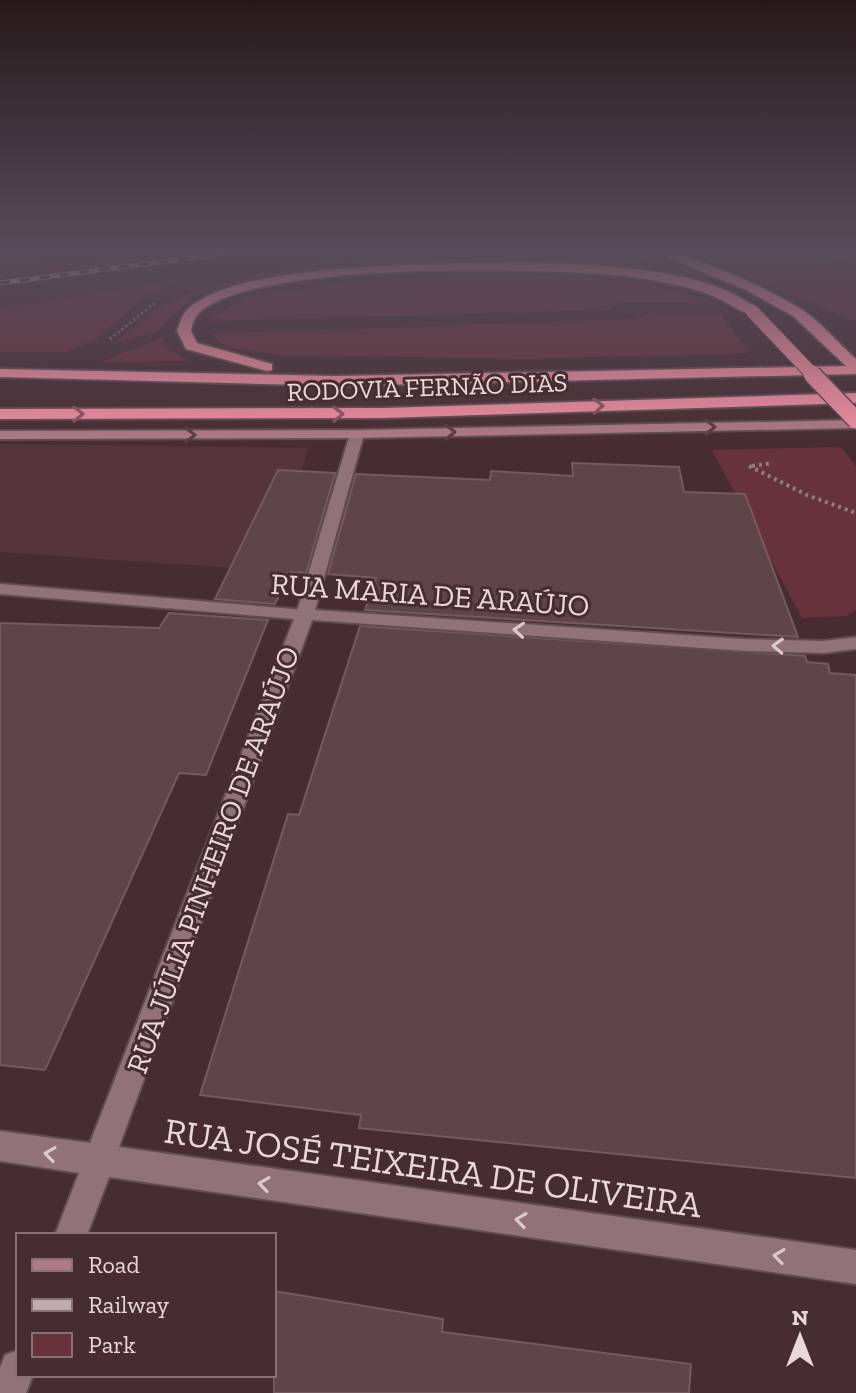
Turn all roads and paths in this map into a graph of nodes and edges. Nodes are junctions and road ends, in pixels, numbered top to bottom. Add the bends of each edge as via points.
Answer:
1 (190, 316) edge
2 (757, 316) edge
3 (802, 316) edge
4 (856, 369) edge
5 (0, 373) edge
6 (336, 381) junction
7 (856, 398) edge
8 (0, 414) edge
9 (856, 422) edge
10 (357, 434) junction
11 (0, 435) edge
12 (749, 466) dead end
13 (856, 513) edge
14 (0, 589) edge
15 (305, 615) junction
16 (856, 643) edge
17 (0, 1146) edge
18 (101, 1161) junction
19 (72, 1233) edge
20 (856, 1267) edge
21 (16, 1373) edge
22 (8, 1393) edge

1 - 6 highway, bridge via 185,325 191,346 236,361
2 - 9 highway, bridge
3 - 4 highway
4 - 6 highway, RODOVIA FERNÃO DIAS
5 - 6 highway, RODOVIA FERNÃO DIAS
8 -> 7 highway, RODOVIA FERNÃO DIAS via 353,414
10 -> 9 main road
11 -> 10 main road
10 - 15 street, RUA JÚLIA PINHEIRO DE ARAÚJO
12 - 13 path
14 - 15 street, RUA MARIA DE ARAÚJO
16 -> 15 street, RUA MARIA DE ARAÚJO via 743,645
15 - 18 street, RUA JÚLIA PINHEIRO DE ARAÚJO
18 -> 17 street, RUA JOSÉ TEIXEIRA DE OLIVEIRA
18 - 19 street, RUA JÚLIA PINHEIRO DE ARAÚJO
20 -> 18 street, RUA JOSÉ TEIXEIRA DE OLIVEIRA
21 - 22 street

